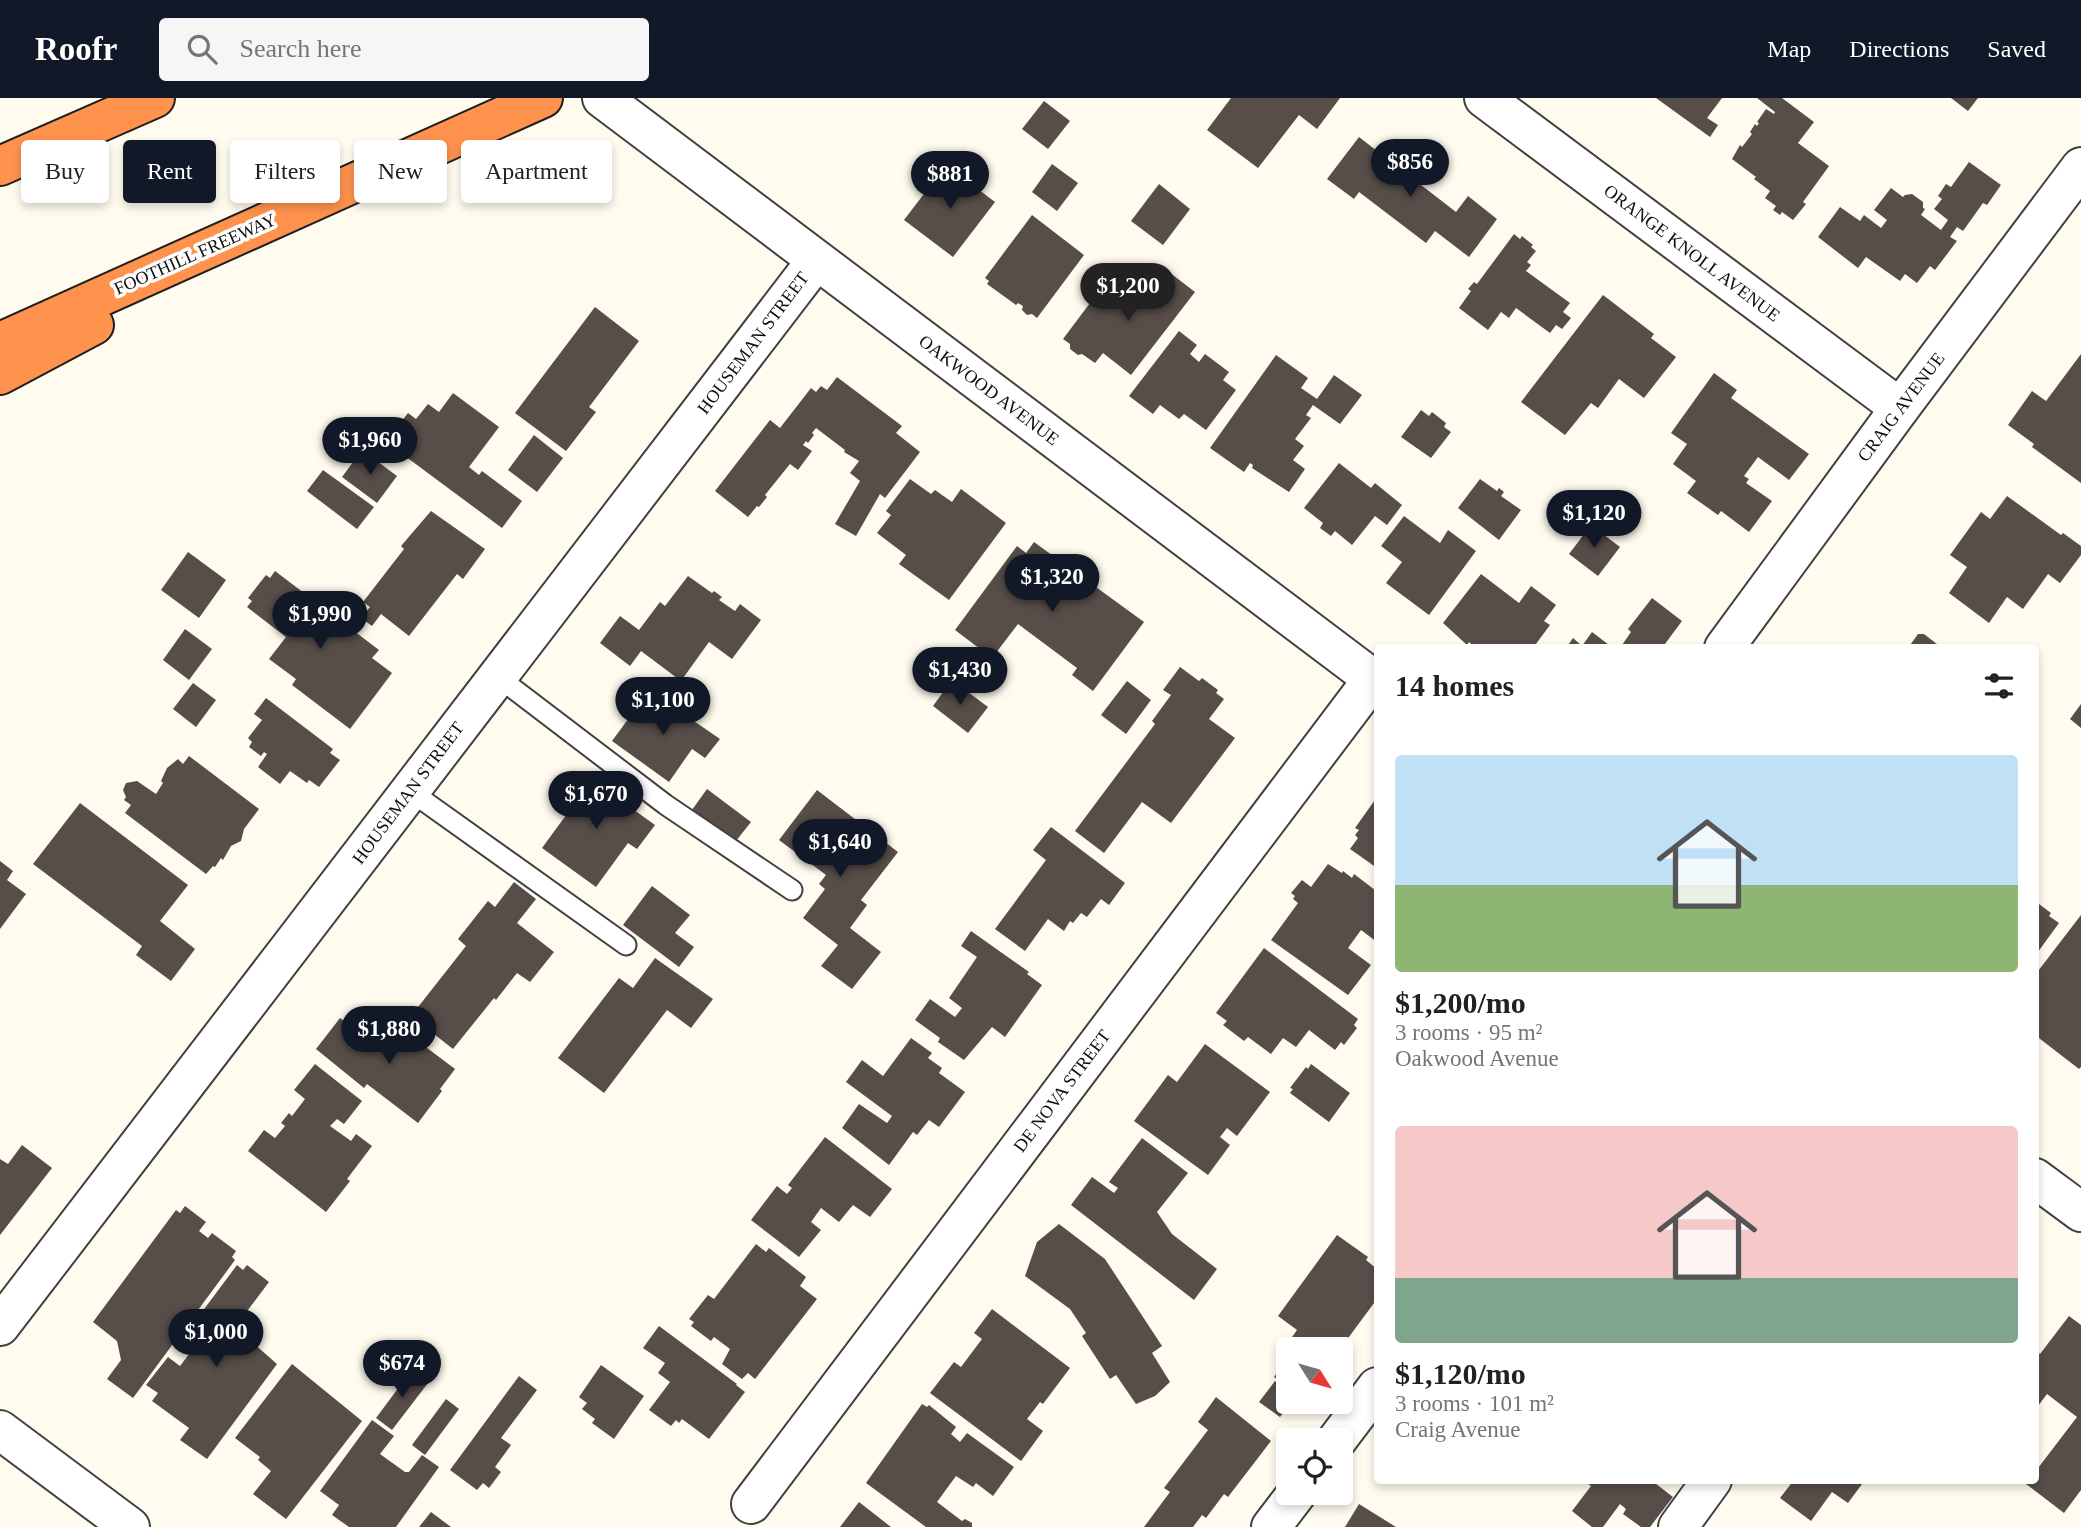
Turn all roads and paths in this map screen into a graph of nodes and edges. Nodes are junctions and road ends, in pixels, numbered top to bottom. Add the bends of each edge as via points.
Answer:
1 (155, 98) edge
2 (543, 98) edge
3 (602, 98) edge
4 (1485, 98) edge
5 (447, 141) edge
6 (0, 164) edge
7 (2081, 167) edge
8 (354, 183) edge
9 (354, 188) edge
10 (816, 261) junction
11 (0, 342) edge
12 (0, 375) edge
13 (1899, 408) junction
14 (1727, 644) edge
15 (498, 677) junction
16 (1374, 679) edge
17 (1374, 681) edge
18 (410, 791) junction
19 (792, 890) dead end
20 (625, 945) dead end
21 (2039, 1181) edge
22 (2081, 1212) edge
23 (0, 1326) edge
24 (1374, 1391) edge
25 (1346, 1428) edge
26 (0, 1430) edge
27 (1709, 1484) edge
28 (751, 1504) dead end
29 (1288, 1505) edge
30 (130, 1527) edge
31 (1271, 1527) edge
32 (1678, 1527) edge

1 - 6 highway
2 - 5 highway, FOOTHILL FREEWAY
3 - 10 street, OAKWOOD AVENUE
4 - 13 street, ORANGE KNOLL AVENUE
7 - 13 street, CRAIG AVENUE
8 - 11 highway, FOOTHILL FREEWAY
9 - 12 highway
10 - 15 street, HOUSEMAN STREET
10 - 16 street, OAKWOOD AVENUE
13 - 14 street, CRAIG AVENUE
15 - 18 street, HOUSEMAN STREET
15 - 19 lane via 666,804
17 - 28 street, DE NOVA STREET
18 - 20 lane
18 - 23 street, HOUSEMAN STREET
21 - 22 street
24 - 25 street
26 - 30 street
27 - 32 street
29 - 31 street

